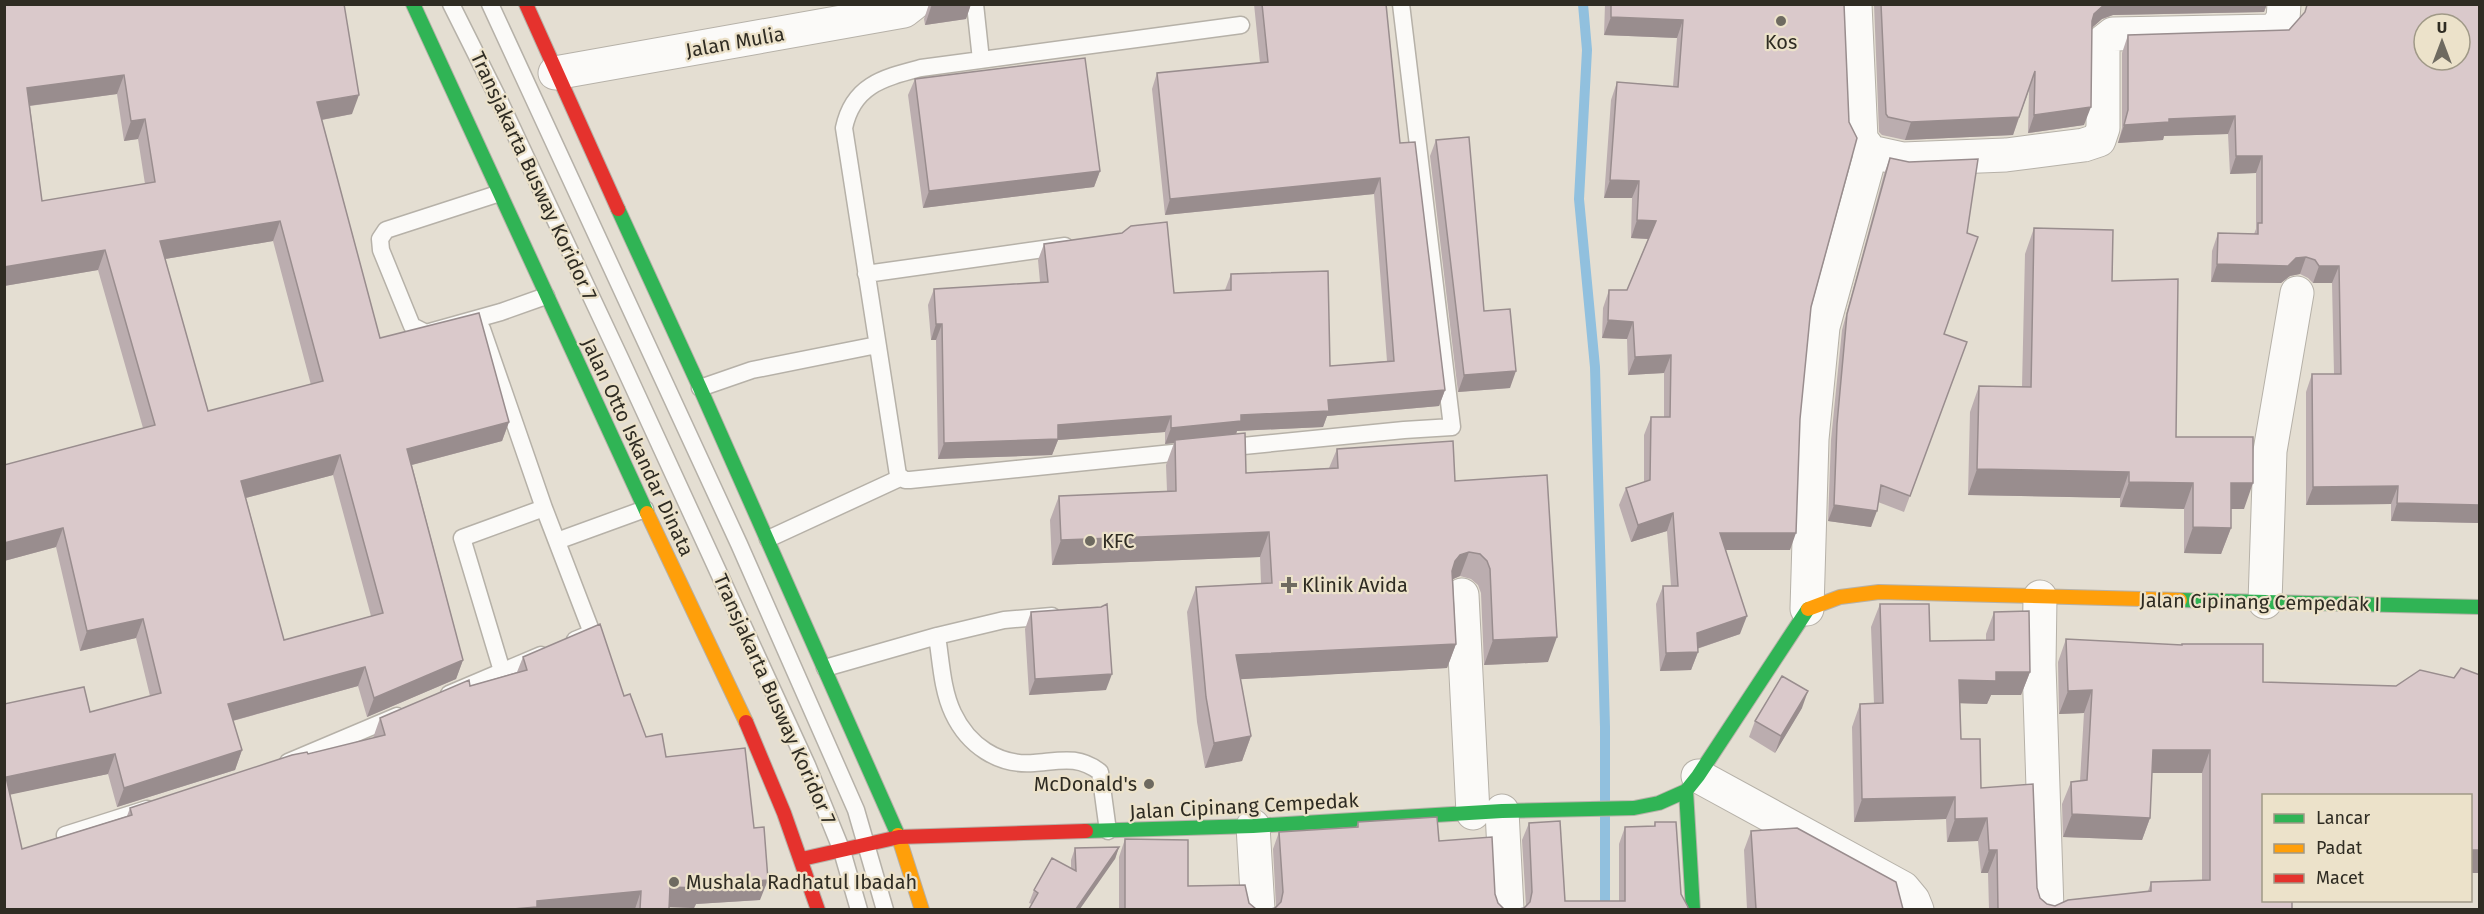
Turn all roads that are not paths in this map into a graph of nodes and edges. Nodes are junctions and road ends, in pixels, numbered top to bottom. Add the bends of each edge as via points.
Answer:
1 (413, 4) edge
2 (451, 4) edge
3 (490, 4) edge
4 (526, 4) edge
5 (913, 4) edge
6 (975, 4) edge
7 (1401, 4) edge
8 (1855, 4) edge
9 (2284, 4) edge
10 (2290, 4) edge
11 (2317, 4) edge
12 (1240, 25) dead end
13 (981, 60) junction
14 (555, 73) junction
15 (1871, 152) junction
16 (497, 194) junction
17 (1079, 244) edge
18 (867, 274) junction
19 (2297, 293) dead end
20 (546, 296) junction
21 (478, 318) junction
22 (877, 345) junction
23 (700, 388) junction
24 (900, 478) junction
25 (544, 508) junction
26 (645, 508) junction
27 (768, 539) junction
28 (557, 541) junction
29 (1462, 595) dead end
30 (2040, 597) junction
31 (2265, 602) junction
32 (2480, 607) edge
33 (1807, 609) junction
34 (1071, 615) edge
35 (938, 636) junction
36 (825, 668) junction
37 (502, 671) junction
38 (439, 698) edge
39 (407, 712) edge
40 (270, 770) edge
41 (1692, 783) junction
42 (168, 803) edge
43 (1487, 812) junction
44 (1253, 826) junction
45 (1108, 831) junction
46 (65, 836) edge
47 (899, 837) junction
48 (867, 845) junction
49 (842, 851) junction
50 (802, 860) junction
51 (818, 909) edge
52 (859, 909) edge
53 (885, 909) edge
54 (922, 909) edge
55 (1257, 909) edge
56 (1507, 909) edge
57 (1693, 909) edge
58 (1917, 909) edge
59 (2047, 909) edge

1 - 16 main road, Jalan Otto Iskandar Dinata
2 - 49 lane, Transjakarta Busway Koridor 7 via 620,358 807,765
3 - 48 lane, Transjakarta Busway Koridor 7 via 739,544 856,810
4 - 14 main road
5 - 14 street, Jalan Mulia via 904,11
6 - 13 lane
7 - 24 lane via 1452,427
8 - 15 street via 1861,138
9 - 15 street via 2283,20 2274,31 2113,34 2104,41 2103,128 2099,140 2006,154 1903,159
10 - 11 street
12 - 13 lane
13 - 18 lane via 892,76 868,87 856,97 847,113 844,128
14 - 23 main road
15 - 33 street via 1823,327 1812,440
16 - 20 main road, Jalan Otto Iskandar Dinata
16 - 21 lane via 386,230 380,239 412,326 426,333
17 - 18 lane
18 - 22 lane
19 - 31 street via 2270,451
20 - 21 lane
20 - 26 main road, Jalan Otto Iskandar Dinata
21 - 25 lane
22 - 23 lane via 752,370
22 - 24 lane
23 - 27 main road
24 - 27 lane
25 - 28 lane
25 - 37 lane via 462,538
26 - 28 lane
26 - 50 main road, Jalan Otto Iskandar Dinata via 752,734
27 - 36 main road
28 - 37 lane via 592,633
29 - 43 street
30 - 31 main road, Jalan Cipinang Cempedak I
30 - 33 main road, Jalan Cipinang Cempedak I via 1879,592 1840,597
30 - 59 street
31 - 32 main road, Jalan Cipinang Cempedak I
33 - 41 main road
34 - 35 lane via 1004,620
35 - 36 lane
35 - 45 lane via 953,713 974,742 991,756 1020,764 1075,760 1089,763 1100,772
36 - 47 main road
37 - 38 lane
39 - 40 lane
41 - 43 main road, Jalan Cipinang Cempedak via 1659,803 1618,810
41 - 57 main road
41 - 58 street via 1903,888
42 - 46 lane
43 - 44 main road, Jalan Cipinang Cempedak
43 - 56 street
44 - 45 main road, Jalan Cipinang Cempedak
44 - 55 street
45 - 47 main road, Jalan Cipinang Cempedak
47 - 48 main road, Jalan Cipinang Cempedak
47 - 54 main road
48 - 49 main road, Jalan Cipinang Cempedak
48 - 53 lane, Transjakarta Busway Koridor 7
49 - 50 main road, Jalan Cipinang Cempedak
49 - 52 lane, Transjakarta Busway Koridor 7
50 - 51 main road, Jalan Otto Iskandar Dinata

